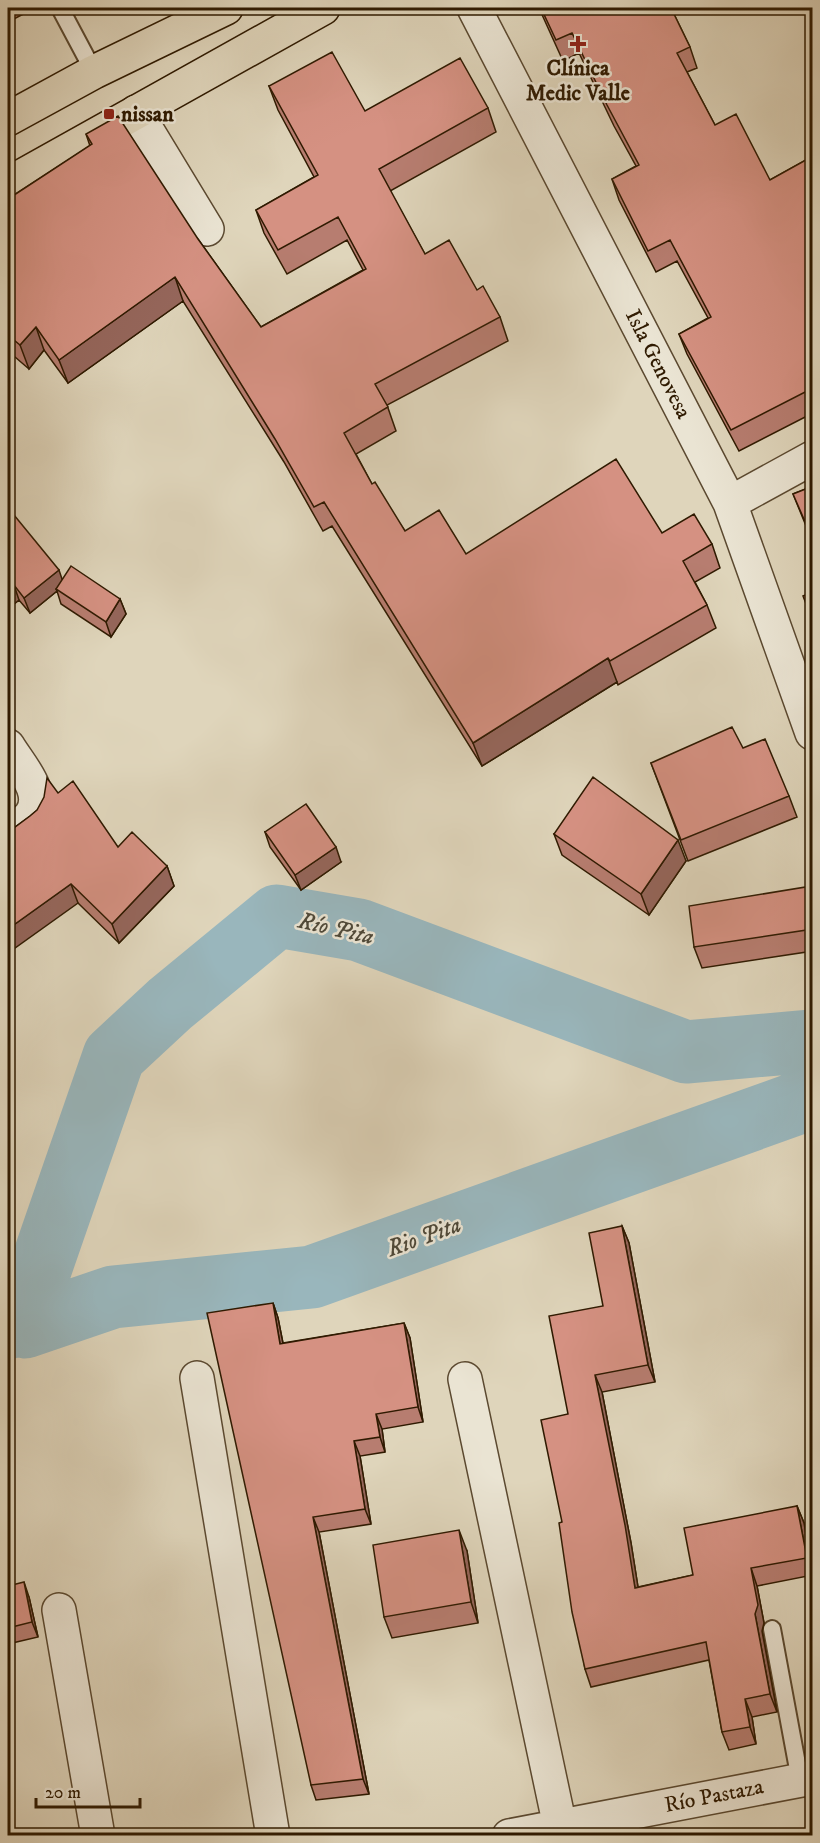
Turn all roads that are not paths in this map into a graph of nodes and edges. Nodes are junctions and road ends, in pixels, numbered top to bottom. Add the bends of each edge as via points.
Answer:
1 (60, 8) edge
2 (226, 8) edge
3 (323, 8) edge
4 (474, 8) edge
5 (94, 72) junction
6 (136, 112) junction
7 (8, 119) edge
8 (8, 184) edge
9 (207, 229) dead end
10 (813, 458) edge
11 (730, 503) junction
12 (813, 733) edge
13 (8, 746) edge
14 (8, 833) edge
15 (197, 1378) dead end
16 (465, 1379) dead end
17 (60, 1610) dead end
18 (772, 1629) dead end
19 (806, 1779) edge
20 (560, 1831) edge
21 (98, 1836) edge
22 (273, 1836) edge
23 (509, 1836) edge

1 - 5 lane
2 - 5 highway
3 - 6 highway
4 - 11 street, Isla Genovesa
5 - 7 highway
6 - 8 highway
6 - 9 street
10 - 11 street
11 - 12 street, Isla Genovesa
13 - 14 street via 37,796 28,819
15 - 22 street
16 - 20 street
17 - 21 street
18 - 19 lane
19 - 20 street, Río Pastaza
20 - 23 street, Río Pastaza

